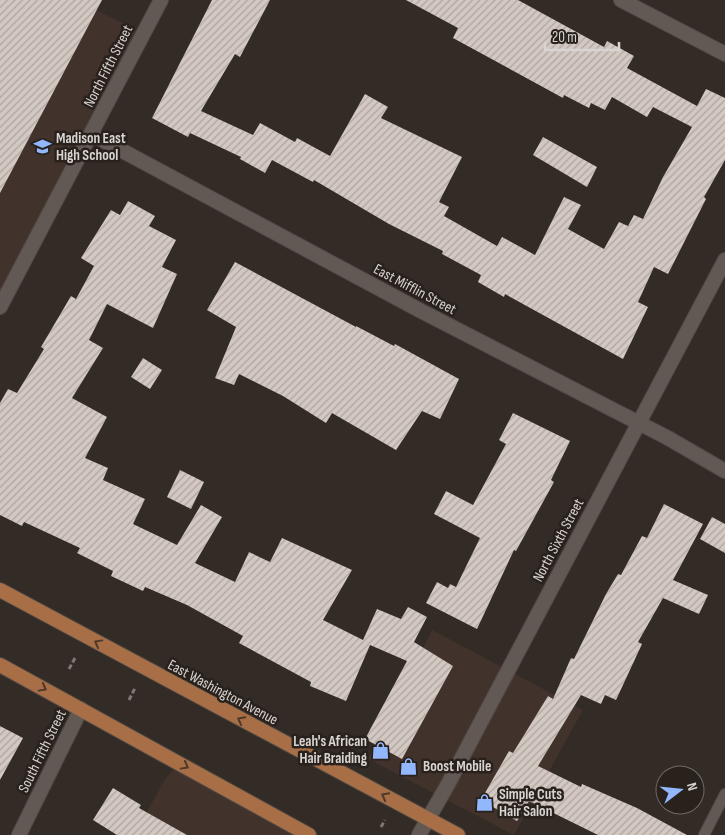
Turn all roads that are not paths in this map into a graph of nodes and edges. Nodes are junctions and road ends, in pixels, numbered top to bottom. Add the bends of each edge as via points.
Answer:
1 (160, 0) edge
2 (621, 0) edge
3 (725, 54) edge
4 (91, 134) junction
5 (725, 260) edge
6 (0, 307) edge
7 (638, 423) junction
8 (725, 471) edge
9 (0, 590) edge
10 (0, 664) edge
11 (81, 709) junction
12 (725, 794) edge
13 (428, 818) junction
14 (19, 835) edge
15 (309, 835) edge
16 (419, 835) edge
17 (458, 835) edge
18 (704, 835) edge

1 - 4 street, North Fifth Street
2 - 3 street
4 - 6 street, North Fifth Street
4 - 7 street, East Mifflin Street via 276,235
5 - 7 street, North Sixth Street
7 - 8 street, East Mifflin Street
7 - 13 street, North Sixth Street via 448,786
13 -> 9 main road, East Washington Avenue
10 -> 11 main road
11 - 14 street, South Fifth Street
11 -> 15 main road
12 - 18 lane
13 - 16 street, North Sixth Street
13 - 17 main road, East Washington Avenue

